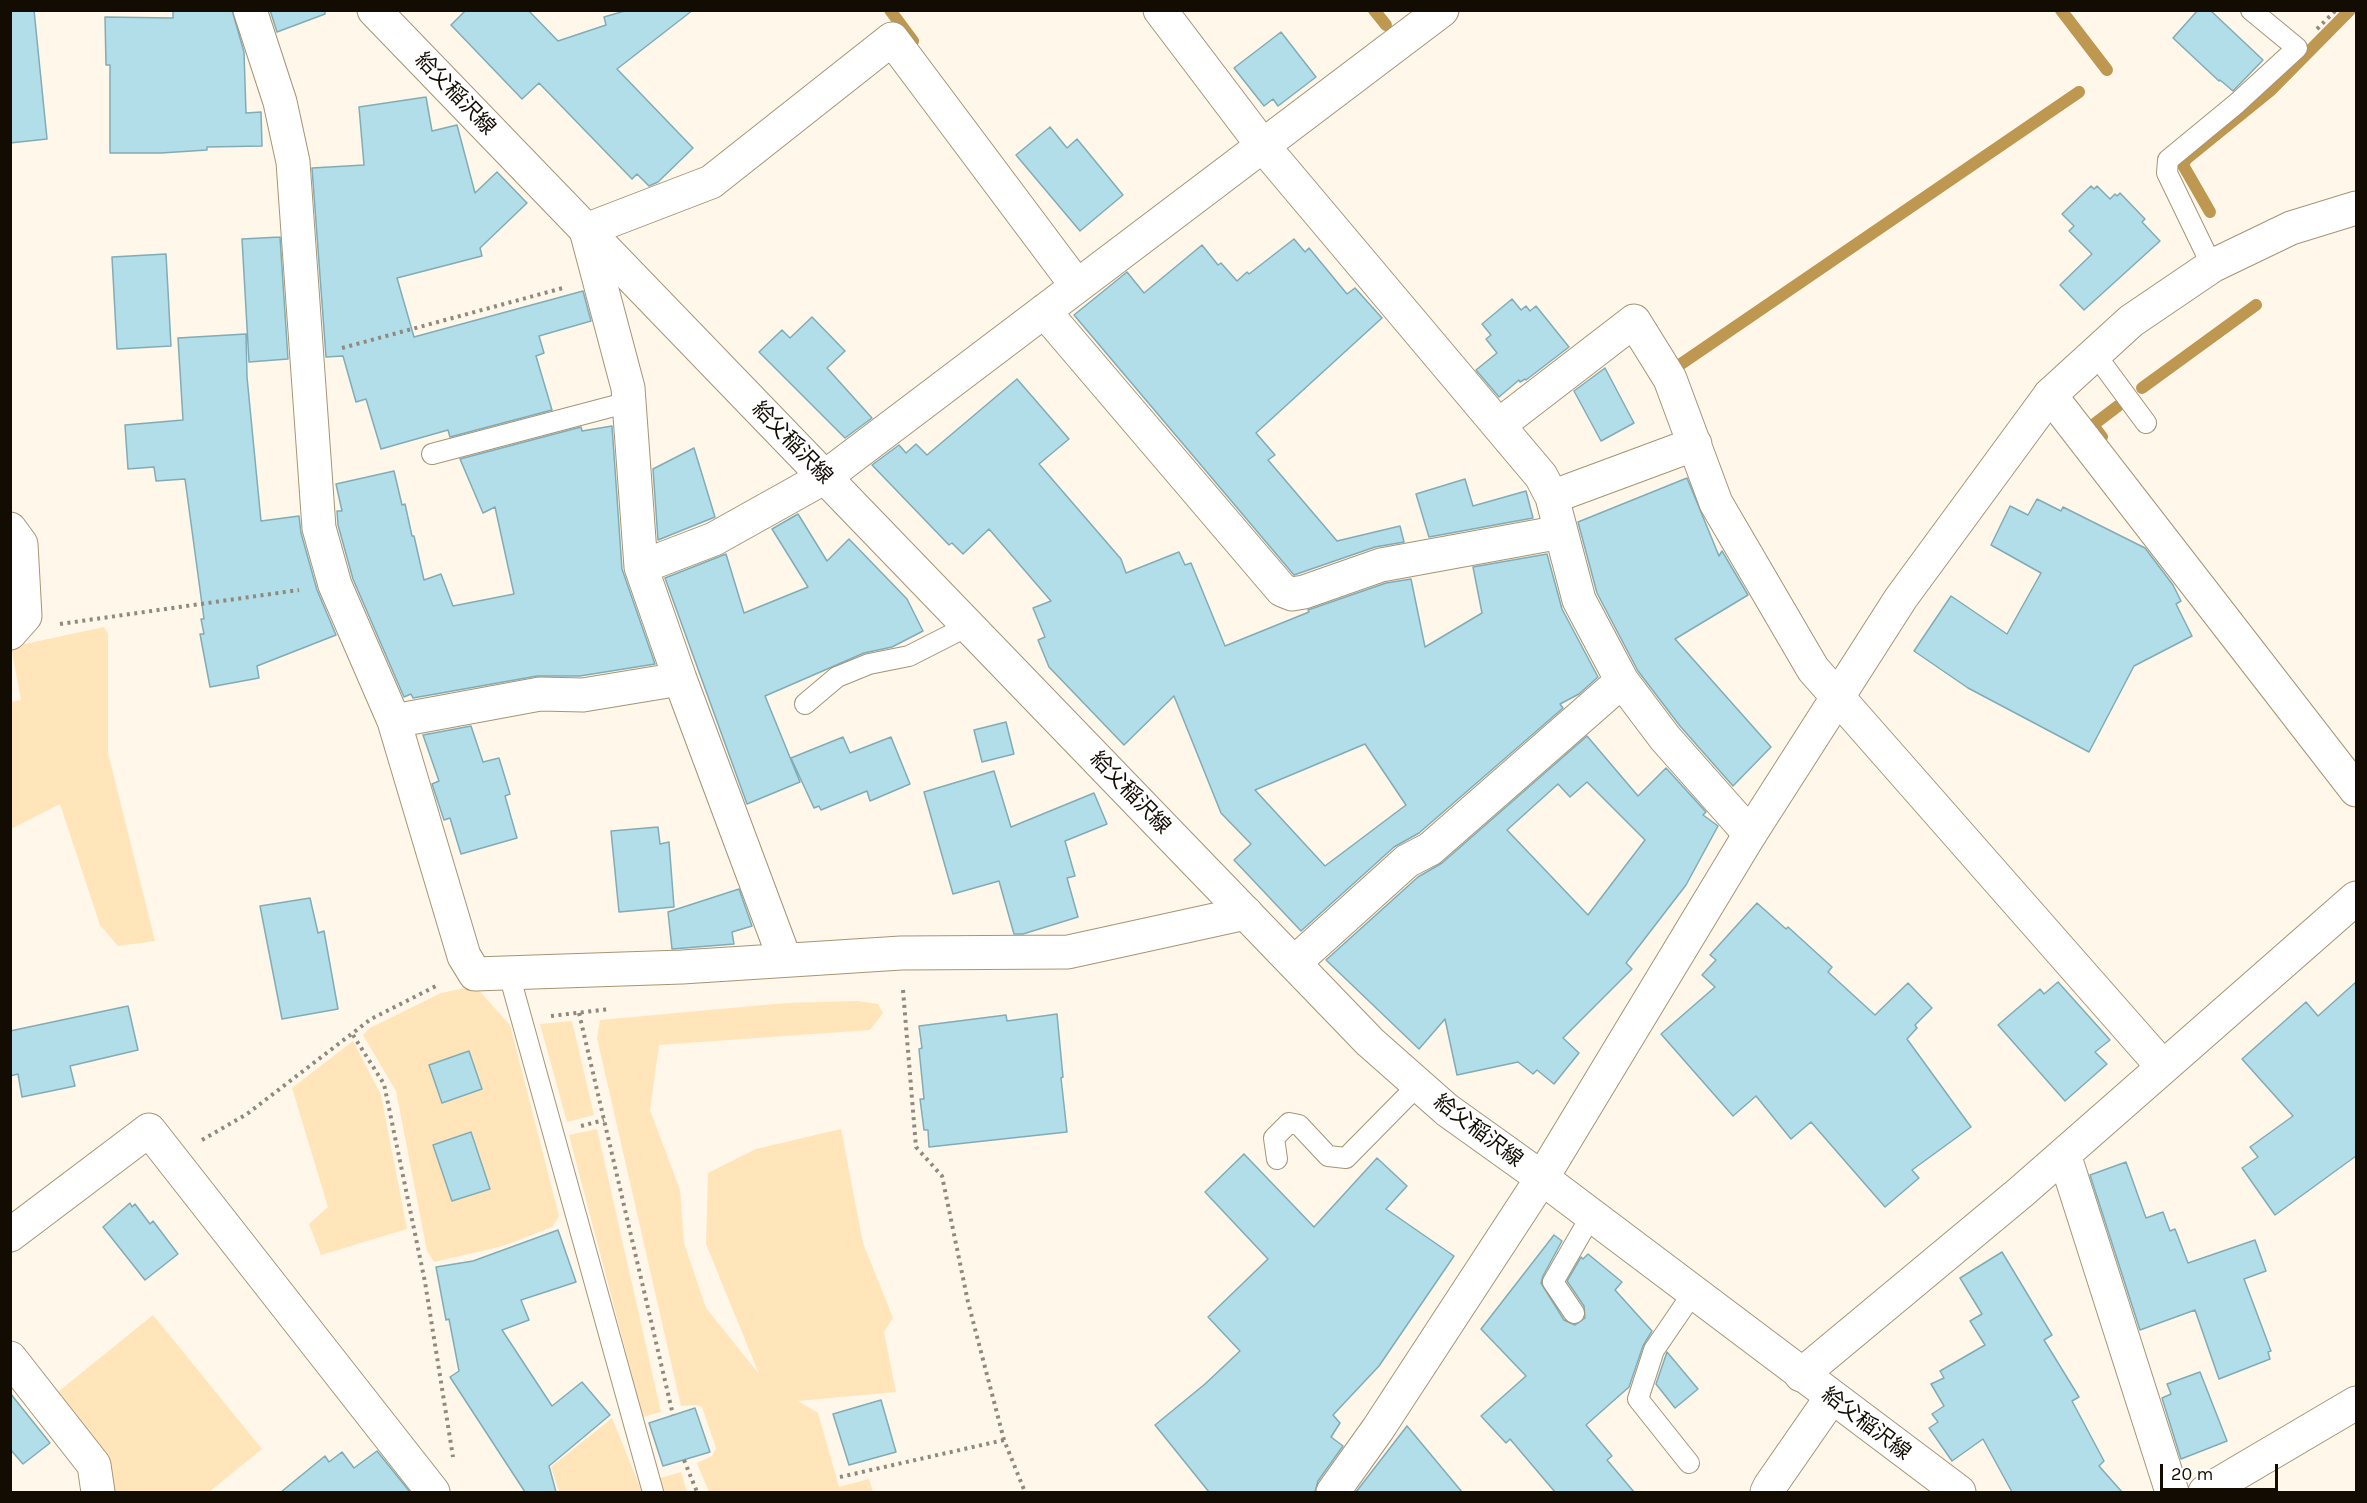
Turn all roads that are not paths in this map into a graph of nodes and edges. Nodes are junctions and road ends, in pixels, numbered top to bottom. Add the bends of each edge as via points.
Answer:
1 (250, 10) edge
2 (1160, 10) edge
3 (1442, 10) edge
4 (2251, 10) edge
5 (380, 12) edge
6 (1263, 146) junction
7 (2356, 208) edge
8 (586, 230) junction
9 (2212, 266) junction
10 (1077, 286) junction
11 (1044, 311) junction
12 (2095, 354) junction
13 (2050, 395) junction
14 (629, 402) junction
15 (2146, 423) dead end
16 (1499, 425) junction
17 (1695, 444) junction
18 (432, 454) dead end
19 (825, 477) junction
20 (1552, 497) junction
21 (10, 529) edge
22 (1561, 532) junction
23 (641, 567) junction
24 (968, 626) junction
25 (10, 633) edge
26 (680, 679) junction
27 (1622, 681) junction
28 (1838, 697) junction
29 (805, 704) dead end
30 (394, 721) junction
31 (2356, 790) edge
32 (1750, 834) junction
33 (2356, 898) edge
34 (1246, 913) junction
35 (785, 960) junction
36 (1294, 963) junction
37 (509, 974) junction
38 (2163, 1067) junction
39 (1419, 1084) junction
40 (2064, 1154) junction
41 (1277, 1159) dead end
42 (1542, 1178) junction
43 (1591, 1216) junction
44 (10, 1235) edge
45 (1693, 1293) junction
46 (1574, 1313) dead end
47 (10, 1358) edge
48 (1801, 1375) junction
49 (1831, 1398) junction
50 (2356, 1403) edge
51 (1689, 1463) dead end
52 (98, 1492) edge
53 (433, 1492) edge
54 (653, 1492) edge
55 (1333, 1492) edge
56 (1767, 1492) edge
57 (1959, 1492) edge
58 (2172, 1492) edge
59 (2205, 1492) edge

1 - 30 street via 280,102 293,162 319,528 335,585
2 - 6 street
3 - 6 street
4 - 9 lane via 2297,48 2168,160 2167,173
5 - 8 street, 給父稲沢線
6 - 10 street
6 - 16 street
7 - 9 street via 2291,228
8 - 10 street via 711,182 892,39
8 - 14 street
8 - 19 street, 給父稲沢線
9 - 12 street via 2131,321
10 - 11 street
11 - 19 street
11 - 22 street via 1282,590 1292,594 1304,592 1381,565
12 - 13 street
12 - 15 lane
13 - 28 street via 1900,598
13 - 31 street
14 - 18 lane
14 - 23 street
16 - 17 street via 1634,321 1670,379
16 - 20 street via 1541,476
17 - 20 street
17 - 28 street via 1716,503 1814,669
19 - 23 street via 714,539
19 - 24 street, 給父稲沢線
20 - 22 street
21 - 25 street via 21,544 25,616
22 - 27 street via 1579,600
23 - 26 street
24 - 29 lane via 909,656 869,664 837,677
24 - 34 street, 給父稲沢線
26 - 30 street via 584,695 540,694
26 - 35 street
27 - 32 street via 1665,738
27 - 36 street via 1430,849 1407,861
28 - 32 street
28 - 38 street
30 - 37 street via 464,956 475,974
32 - 42 street
33 - 38 street
34 - 35 street via 1068,952 901,953
34 - 36 street, 給父稲沢線
35 - 37 street
36 - 39 street, 給父稲沢線 via 1370,1042
37 - 54 lane
38 - 40 street
39 - 41 lane via 1346,1158 1328,1156 1299,1125 1289,1123 1274,1138
39 - 42 street, 給父稲沢線 via 1448,1110
40 - 48 street
40 - 58 street
42 - 43 street, 給父稲沢線
42 - 55 street
43 - 45 street, 給父稲沢線
43 - 46 lane via 1553,1282
44 - 53 street via 149,1130
45 - 48 street, 給父稲沢線
45 - 51 lane via 1654,1350 1638,1400
47 - 52 street via 94,1465
48 - 49 street, 給父稲沢線
49 - 56 street
49 - 57 street, 給父稲沢線
50 - 59 street

